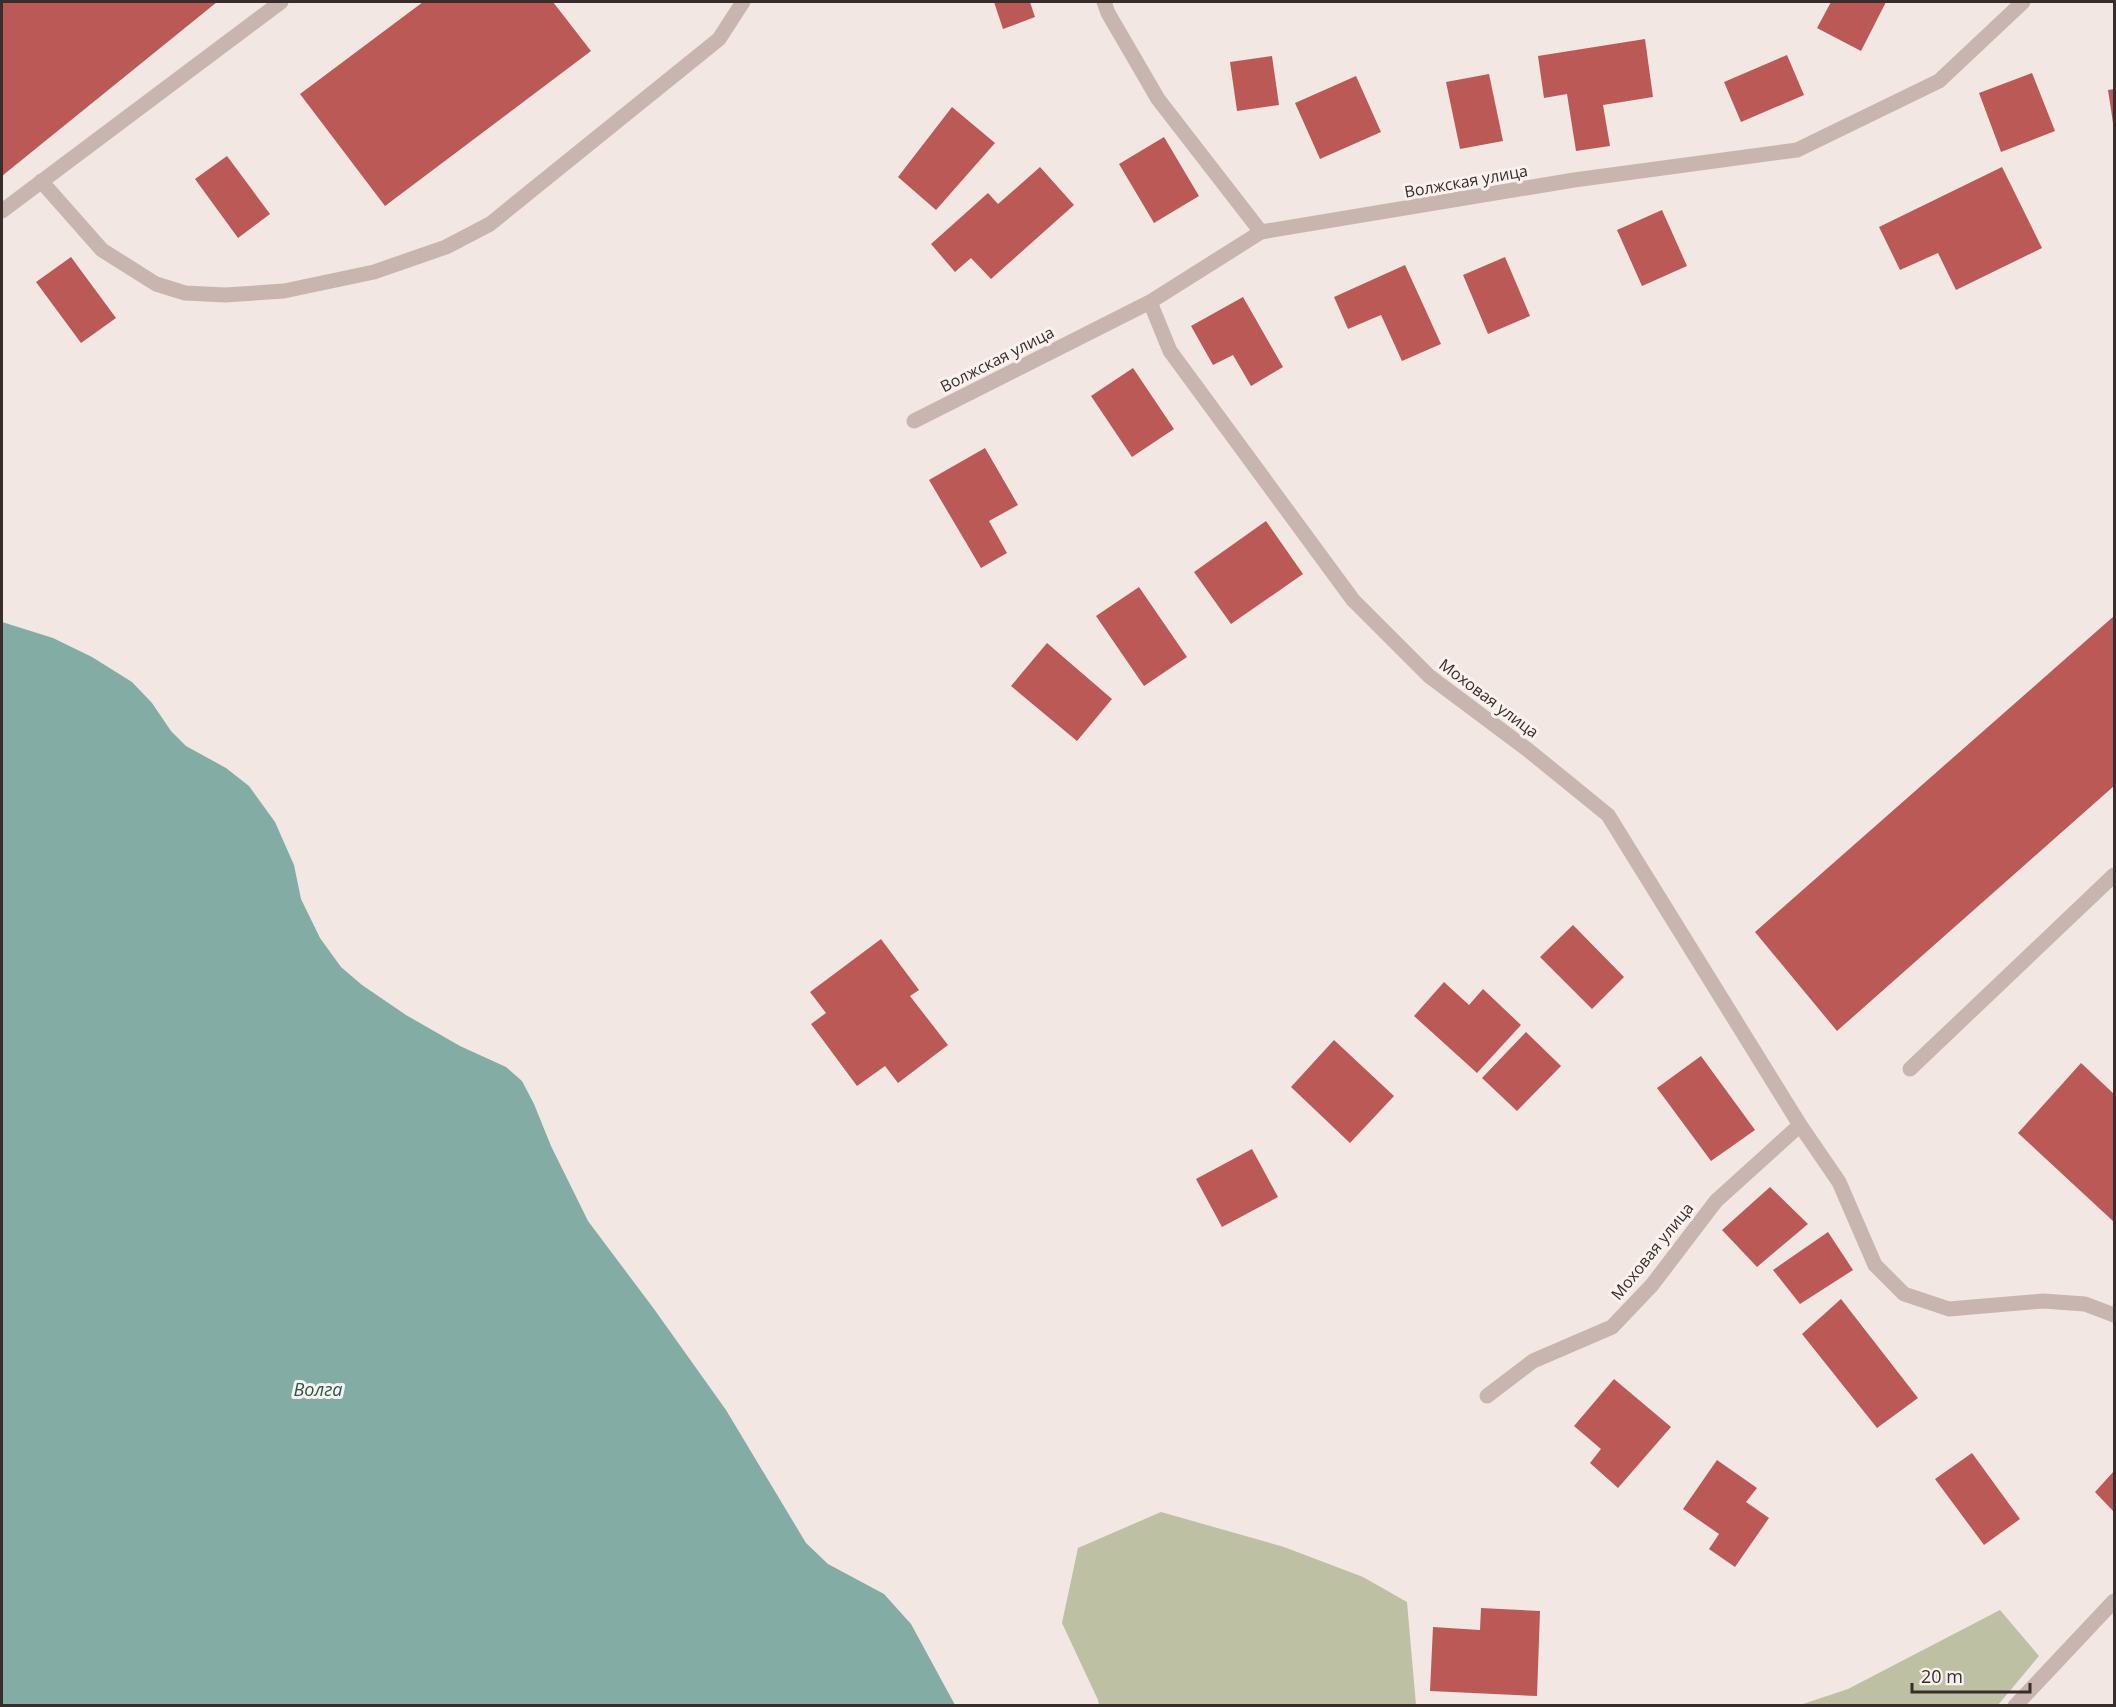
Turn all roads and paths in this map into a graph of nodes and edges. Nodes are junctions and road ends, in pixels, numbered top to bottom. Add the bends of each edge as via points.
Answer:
1 (280, 2) edge
2 (743, 2) edge
3 (1104, 2) edge
4 (2023, 2) edge
5 (41, 182) junction
6 (2, 211) edge
7 (1261, 232) junction
8 (1150, 302) junction
9 (914, 421) dead end
10 (2115, 875) edge
11 (1910, 1069) dead end
12 (1800, 1125) junction
13 (2115, 1315) edge
14 (1487, 1396) dead end
15 (2115, 1601) edge
16 (2015, 1706) edge

1 - 5 street
2 - 5 street via 718,39 490,225 446,247 374,272 284,291 225,295 185,292 156,284 102,250
3 - 7 street via 1158,99
4 - 7 street, Волжская улица via 1939,81 1797,150 1574,180
5 - 6 street
7 - 8 street, Волжская улица
8 - 9 street, Волжская улица
8 - 12 street, Моховая улица via 1170,351 1353,600 1429,676 1608,815
10 - 11 street
12 - 13 street, Моховая улица via 1839,1182 1875,1264 1904,1294 1949,1309 2043,1301 2085,1304
12 - 14 street, Моховая улица via 1716,1201 1652,1285 1612,1327 1533,1361
15 - 16 street

